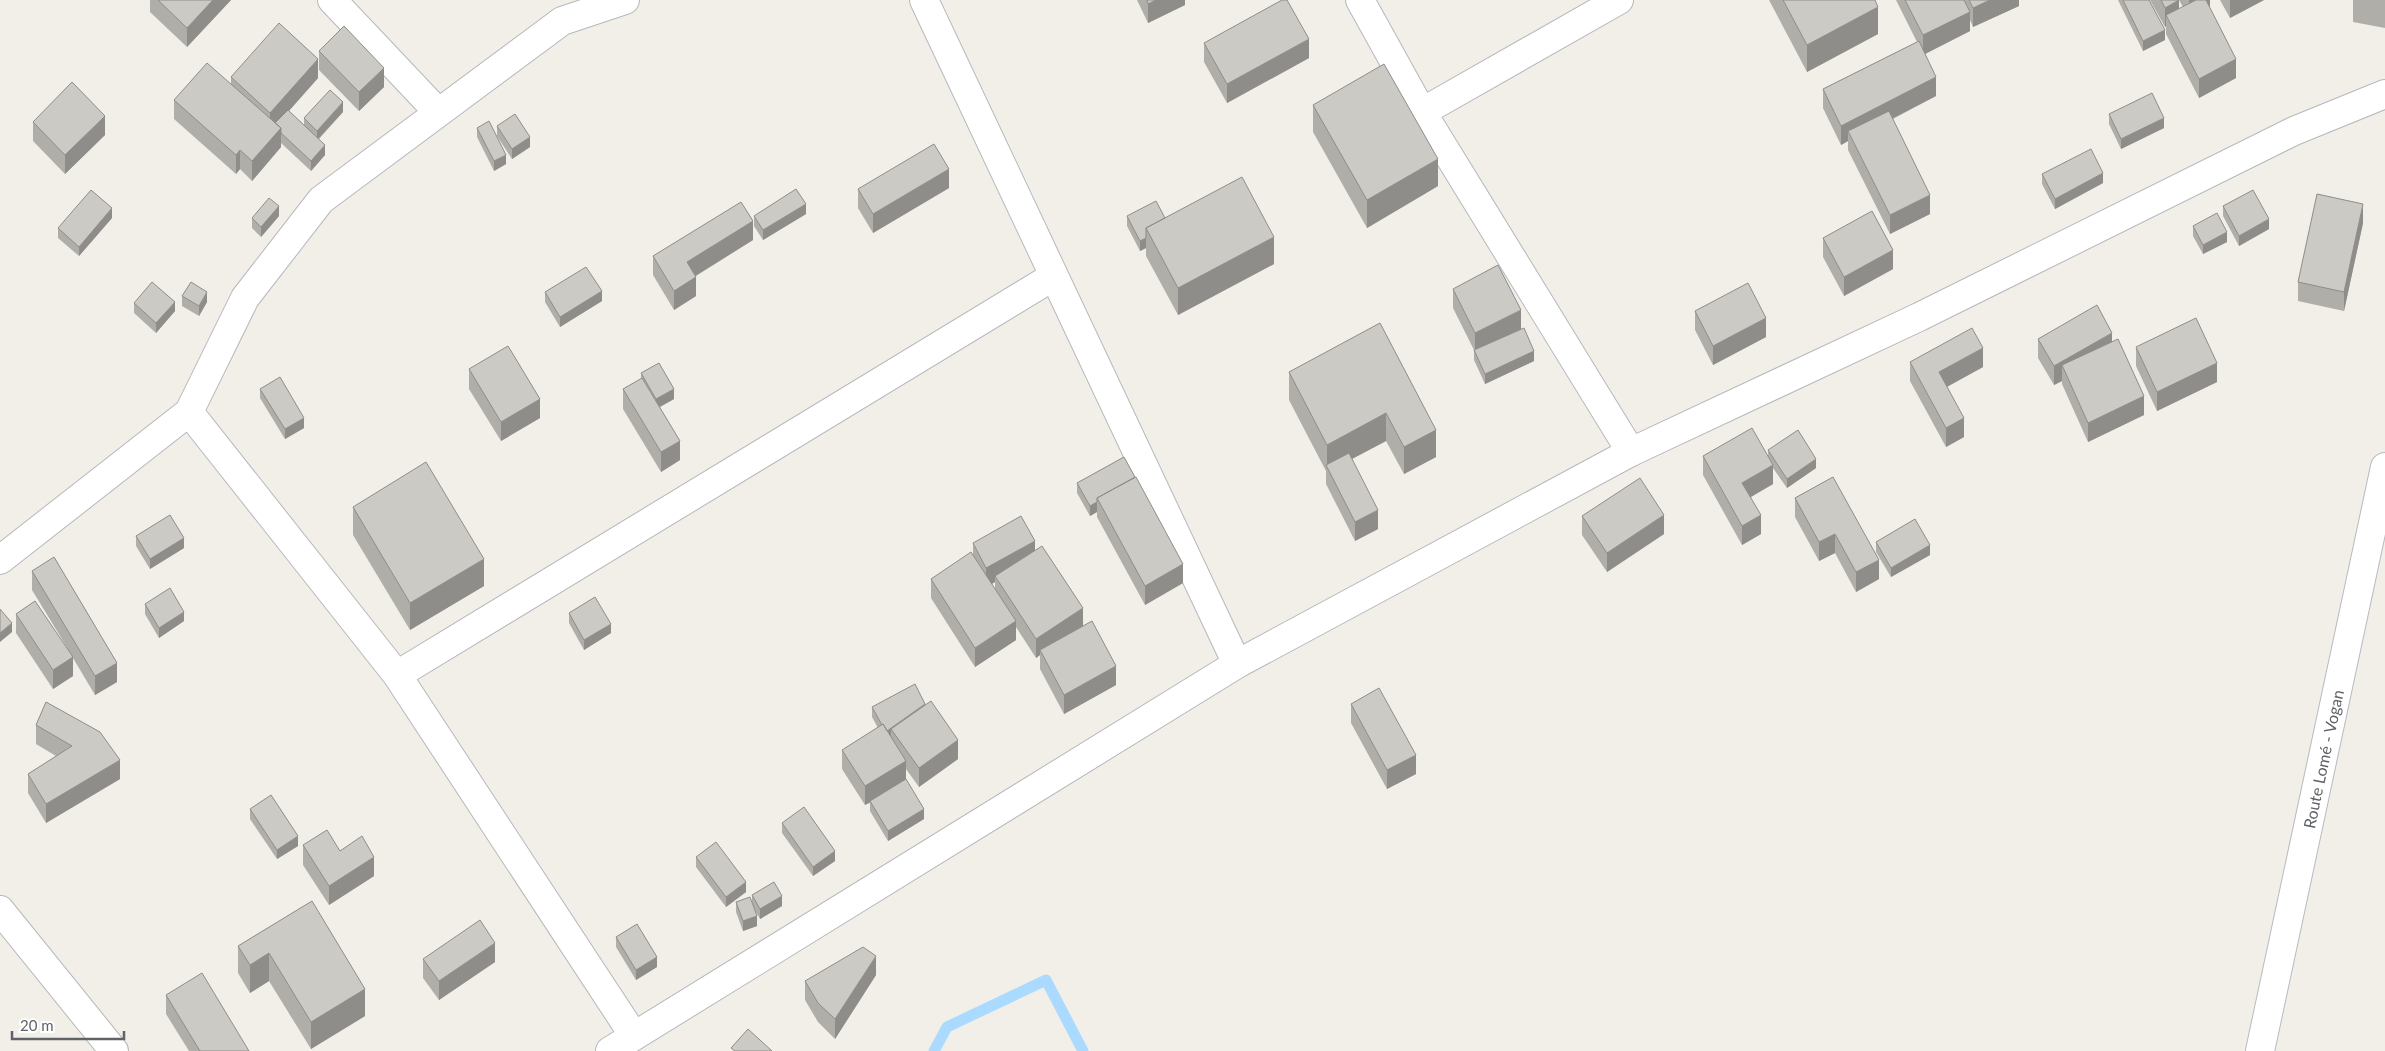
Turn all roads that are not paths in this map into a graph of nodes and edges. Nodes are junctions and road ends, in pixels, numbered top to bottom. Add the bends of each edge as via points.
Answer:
1 (332, 0) edge
2 (625, 0) edge
3 (924, 0) edge
4 (1360, 0) edge
5 (1619, 0) edge
6 (2385, 94) edge
7 (438, 112) junction
8 (1422, 112) junction
9 (1054, 276) junction
10 (189, 412) junction
11 (1631, 452) junction
12 (2385, 467) edge
13 (0, 560) edge
14 (1238, 664) junction
15 (397, 675) junction
16 (0, 910) edge
17 (634, 1036) junction
18 (114, 1051) edge
19 (610, 1051) edge
20 (2260, 1051) edge

1 - 7 street
2 - 7 street via 562,21
3 - 9 street
4 - 8 street
5 - 8 street
6 - 11 street via 2294,131 1919,317
7 - 10 street via 321,200 245,298
8 - 11 street
9 - 14 street
9 - 15 street
10 - 13 street
10 - 15 street
11 - 14 street
12 - 20 street, Route Lomé - Vogan
14 - 17 street
15 - 17 street
16 - 18 street
17 - 19 street

